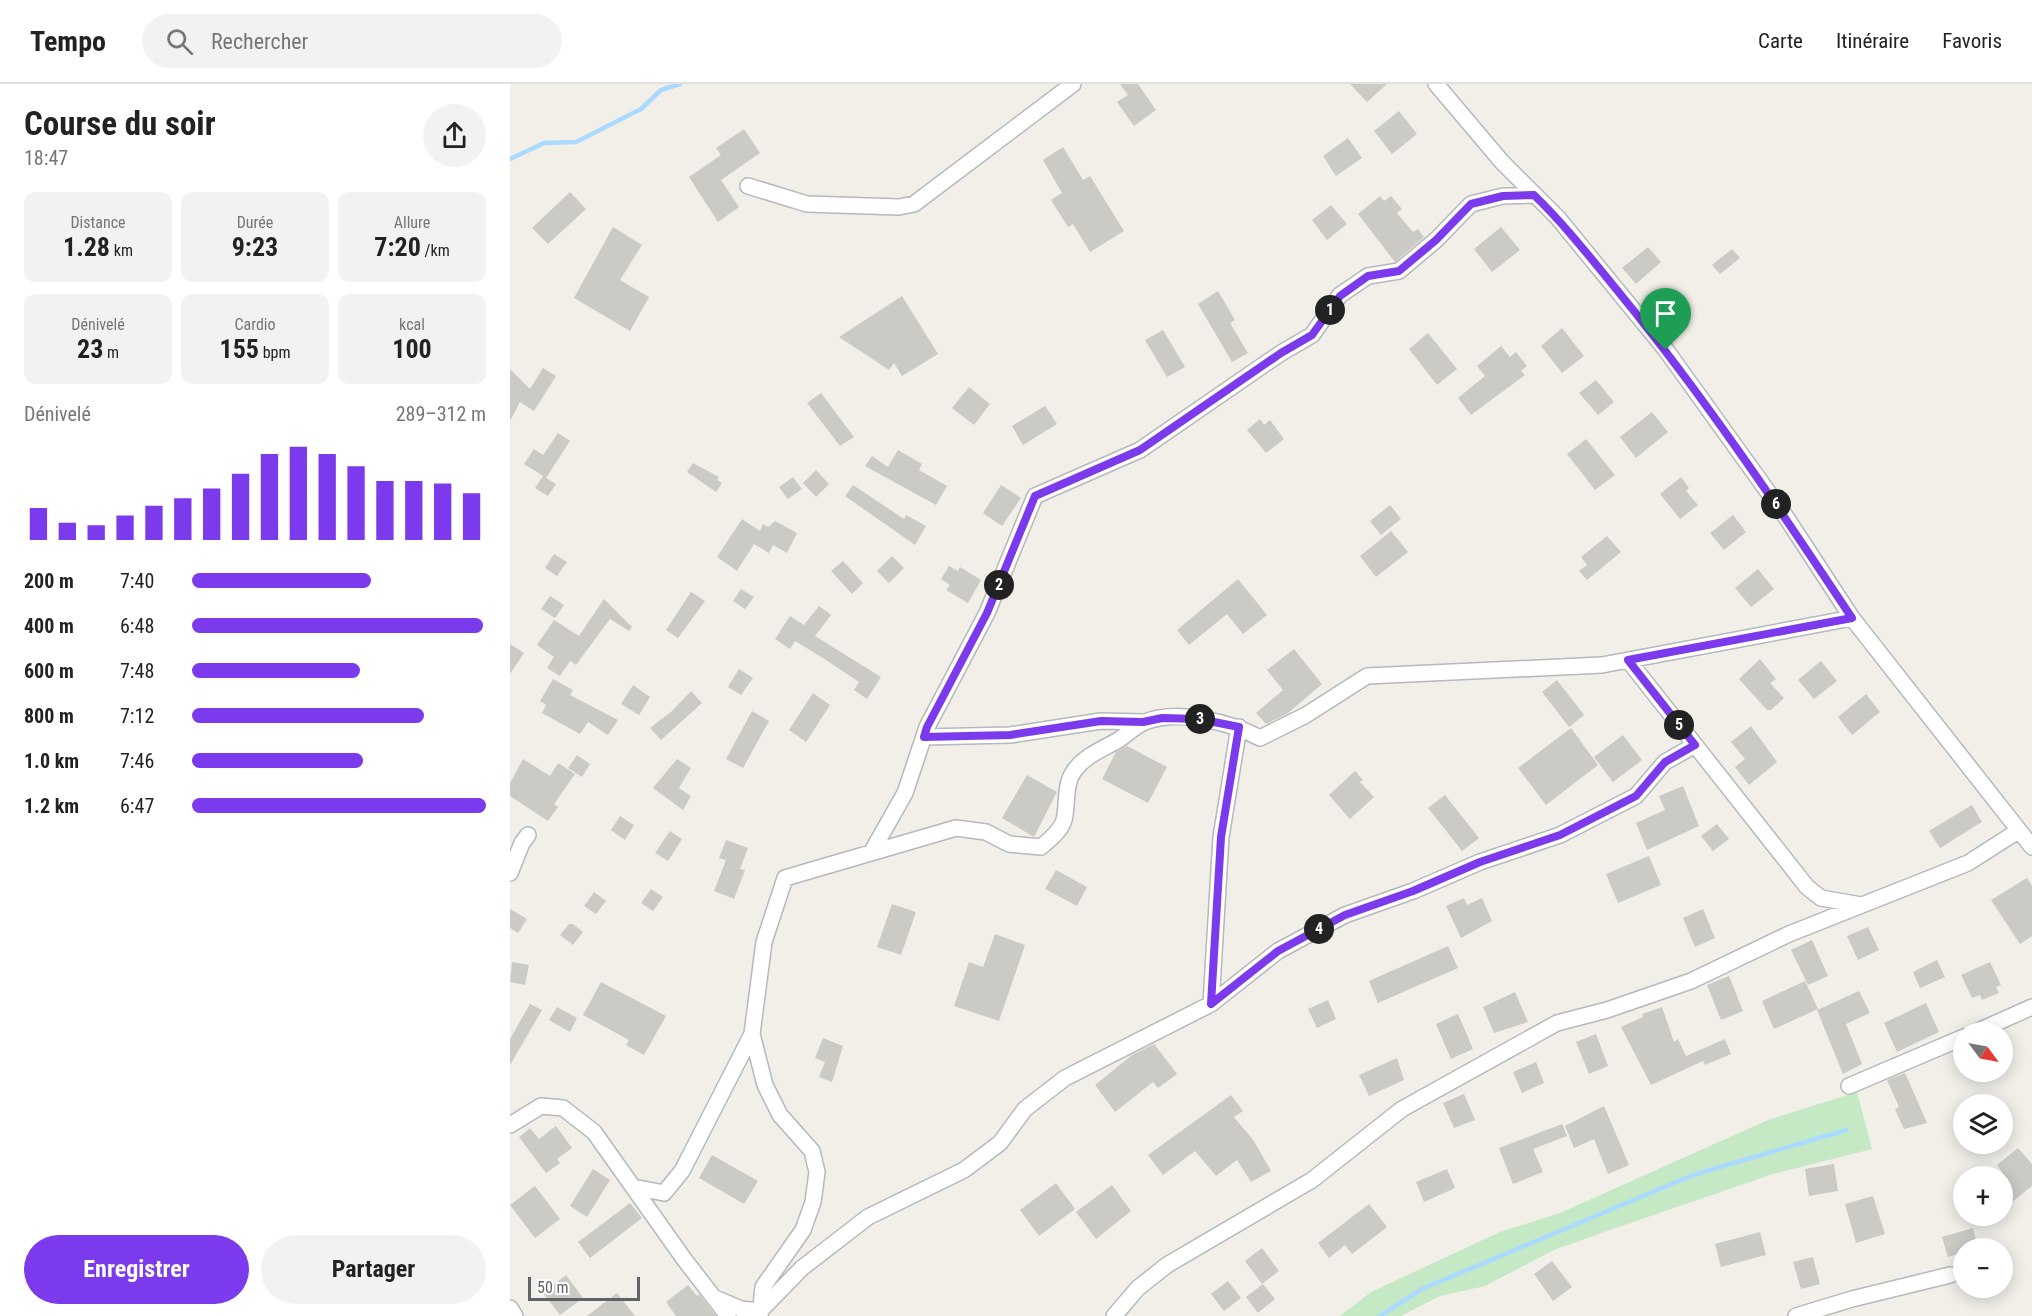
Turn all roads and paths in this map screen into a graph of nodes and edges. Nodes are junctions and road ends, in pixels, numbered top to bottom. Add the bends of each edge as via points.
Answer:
1 (1073, 84) edge
2 (1436, 84) edge
3 (748, 186) dead end
4 (1534, 195) junction
5 (1852, 618) junction
6 (1628, 660) junction
7 (1143, 722) junction
8 (1239, 727) junction
9 (924, 737) junction
10 (1695, 745) junction
11 (2018, 831) junction
12 (528, 835) dead end
13 (2032, 847) edge
14 (871, 853) junction
15 (510, 873) edge
16 (1861, 905) junction
17 (1211, 1004) junction
18 (2032, 1007) edge
19 (1998, 1022) edge
20 (752, 1034) junction
21 (1953, 1042) edge
22 (1849, 1086) dead end
23 (510, 1125) edge
24 (633, 1187) junction
25 (1950, 1275) dead end
26 (715, 1298) junction
27 (510, 1308) edge
28 (760, 1313) edge
29 (515, 1316) edge
30 (728, 1316) edge
31 (1114, 1316) edge
32 (1796, 1316) edge

1 - 3 street via 914,204 807,204
2 - 4 street
4 - 5 street via 1558,218 1666,350 1786,517
4 - 9 street via 1503,196 1471,204 1399,271 1368,276 1340,296 1312,335 1140,450 1035,496 987,613
5 - 6 street
5 - 11 street
6 - 8 street via 1602,665 1367,676 1306,715 1260,738
6 - 10 street
7 - 8 street via 1180,718
7 - 9 street via 1101,721 1010,735
7 - 14 street via 1125,737 1087,757 1072,772 1064,820 1041,848 1009,844 986,832 956,828
8 - 17 street via 1221,837
9 - 14 street via 905,793
10 - 16 street via 1807,886 1821,898
10 - 17 street via 1665,762 1636,796 1560,835 1345,915 1278,951
11 - 13 street
11 - 16 street via 1968,863
12 - 15 street
14 - 20 street via 785,878 764,942
16 - 31 street via 1691,981 1557,1023 1402,1109 1312,1180 1167,1265 1138,1288
17 - 28 street via 1065,1078 1025,1109 1000,1143 964,1170 868,1217 802,1268
18 - 19 street
20 - 24 street via 682,1171 664,1193
20 - 28 street via 765,1085 780,1115 812,1151 817,1172 813,1202 803,1230 763,1287
21 - 22 street
23 - 24 street via 542,1106 563,1108 594,1132
24 - 26 street
25 - 32 street
26 - 28 street
26 - 30 street
27 - 29 street

